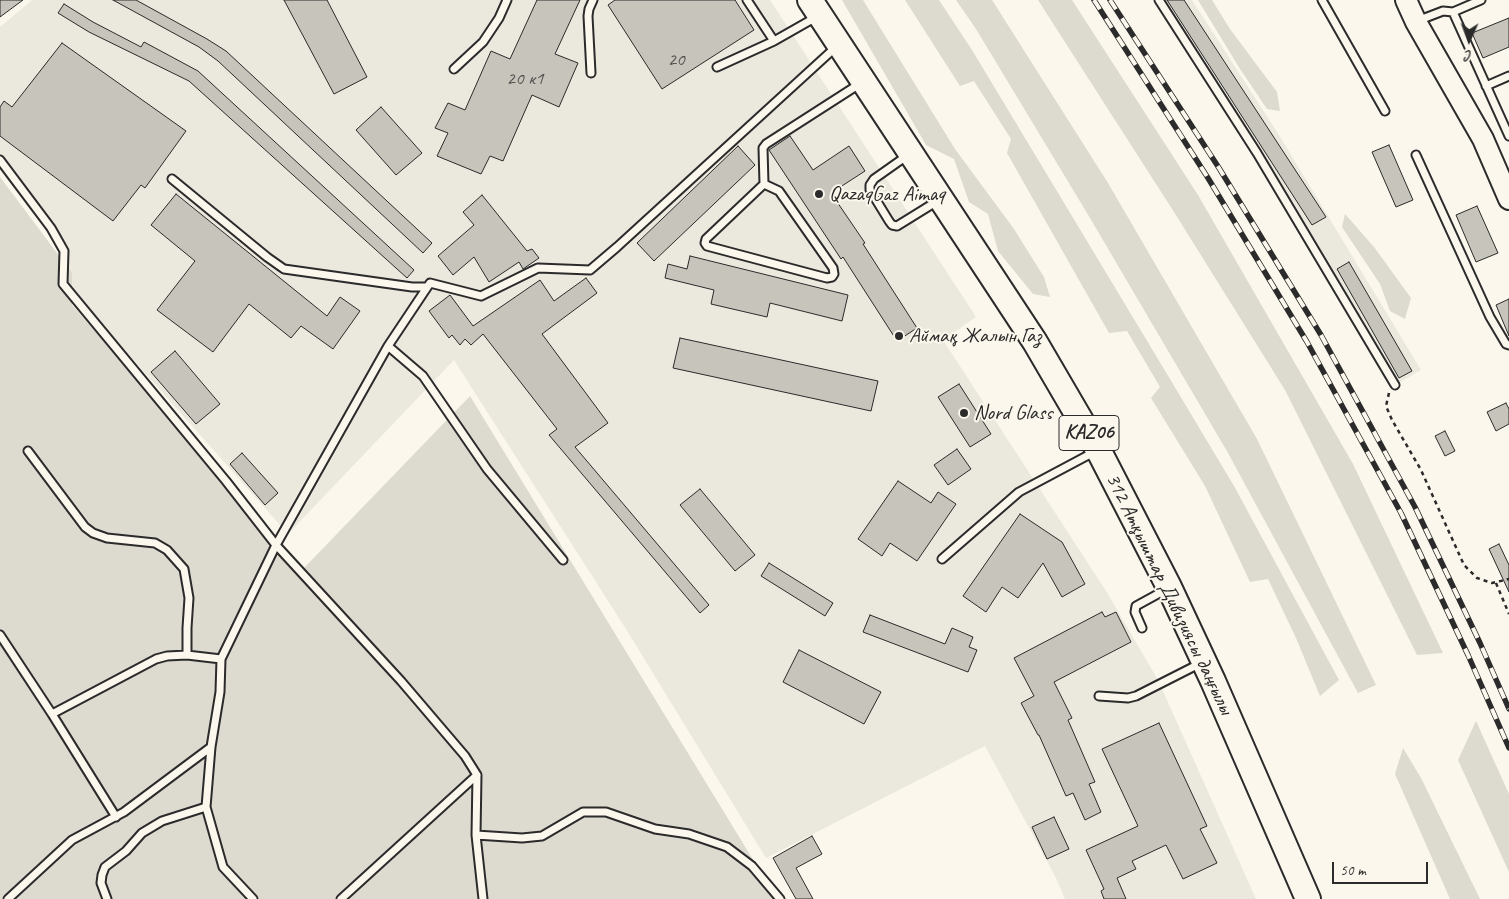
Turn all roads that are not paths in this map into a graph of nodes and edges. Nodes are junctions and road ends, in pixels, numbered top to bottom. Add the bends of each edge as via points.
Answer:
1 (507, 0) edge
2 (593, 0) edge
3 (748, 0) edge
4 (1159, 0) edge
5 (1322, 0) edge
6 (1406, 0) edge
7 (1481, 0) edge
8 (815, 8) edge
9 (1453, 12) junction
10 (1416, 22) junction
11 (774, 40) junction
12 (839, 44) junction
13 (717, 67) dead end
14 (454, 68) dead end
15 (591, 73) dead end
16 (1509, 76) edge
17 (863, 81) junction
18 (1486, 86) junction
19 (1385, 111) dead end
20 (1509, 136) edge
21 (911, 154) junction
22 (1416, 155) dead end
23 (0, 160) edge
24 (172, 178) dead end
25 (764, 184) junction
26 (1509, 199) edge
27 (940, 200) junction
28 (427, 287) junction
29 (1509, 345) edge
30 (388, 346) junction
31 (1395, 385) road end
32 (1098, 450) junction
33 (28, 451) dead end
34 (276, 545) junction
35 (942, 559) dead end
36 (563, 560) dead end
37 (1169, 587) junction
38 (1142, 628) dead end
39 (0, 635) edge
40 (188, 655) junction
41 (221, 659) junction
42 (1204, 661) junction
43 (1099, 696) dead end
44 (52, 714) junction
45 (211, 747) junction
46 (476, 776) junction
47 (206, 806) junction
48 (116, 818) junction
49 (476, 834) junction
50 (8, 899) edge
51 (107, 899) edge
52 (253, 899) edge
53 (341, 899) edge
54 (483, 899) edge
55 (780, 899) edge
56 (1308, 899) edge

1 - 14 lane via 483,42
2 - 15 lane via 588,16
3 - 11 lane
4 - 31 lane via 1257,153
5 - 19 lane
6 - 10 main road
7 - 9 lane
8 - 11 lane
8 - 12 highway, 312 Атқыштар Дивизиясы даңғылы / KАZ06
9 - 10 lane via 1443,11
9 - 18 lane
10 - 26 main road via 1484,139
11 - 13 lane
12 - 17 highway, 312 Атқыштар Дивизиясы даңғылы / KАZ06
12 - 28 lane via 590,270 538,268 481,296 430,284
16 - 18 lane
17 - 21 highway, 312 Атқыштар Дивизиясы даңғылы / KАZ06
17 - 25 lane via 766,144 763,148
18 - 20 lane
21 - 27 highway, 312 Атқыштар Дивизиясы даңғылы / KАZ06
21 - 27 lane via 874,178 870,185 889,221 897,226
22 - 29 lane via 1490,317
23 - 34 lane via 51,228 64,251 62,284
24 - 28 lane via 284,269
25 - 25 lane via 706,238 707,246 832,278 833,268 780,191
27 - 32 highway, 312 Атқыштар Дивизиясы даңғылы / KАZ06 via 1035,342
28 - 30 lane
30 - 34 lane
30 - 36 lane via 423,376 487,469
32 - 35 lane via 1019,492
32 - 37 highway, 312 Атқыштар Дивизиясы даңғылы / KАZ06
33 - 40 lane via 85,527 107,538 155,543 167,550 184,569 190,598
34 - 41 lane
34 - 46 lane via 401,681 465,756
37 - 38 lane via 1136,606 1135,612
37 - 42 highway, 312 Атқыштар Дивизиясы даңғылы / KАZ06
39 - 44 lane
40 - 41 lane
40 - 44 lane via 156,659
41 - 45 lane via 220,692
42 - 43 lane via 1136,696
42 - 56 highway, 312 Атқыштар Дивизиясы даңғылы / KАZ06
44 - 48 lane
45 - 47 lane
45 - 48 lane
46 - 49 lane
46 - 53 lane
47 - 51 lane via 162,820 142,833 105,867 101,883
47 - 52 lane via 224,867
48 - 50 lane via 72,840
49 - 54 lane
49 - 55 lane via 522,838 542,836 583,812 606,812 655,830 689,834 726,847 752,866

